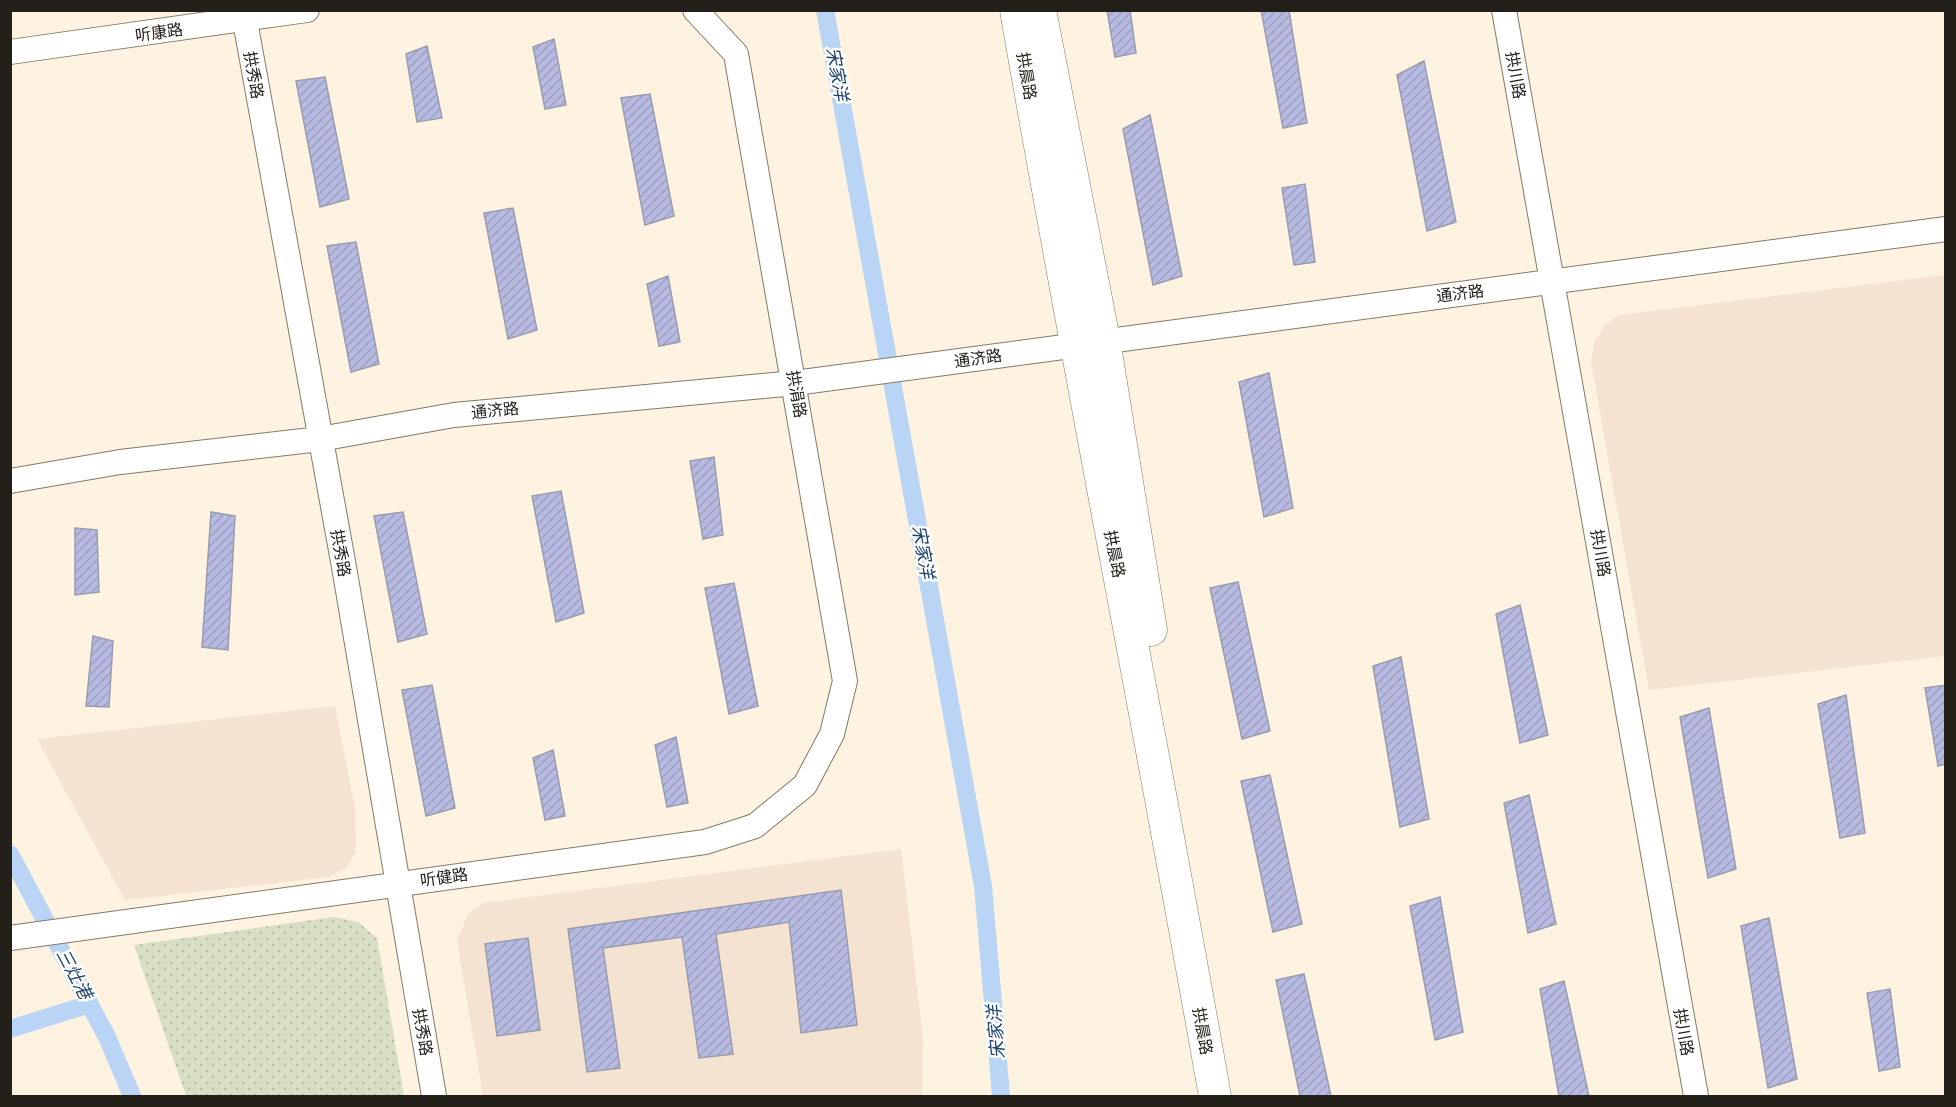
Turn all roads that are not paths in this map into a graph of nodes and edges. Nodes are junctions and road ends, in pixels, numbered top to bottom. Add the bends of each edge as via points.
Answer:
1 (307, 10) edge
2 (695, 10) edge
3 (1016, 10) edge
4 (1040, 10) edge
5 (1504, 10) edge
6 (243, 15) edge
7 (10, 52) edge
8 (1946, 229) edge
9 (1553, 281) junction
10 (1089, 342) junction
11 (795, 383) junction
12 (320, 439) junction
13 (10, 481) edge
14 (832, 734) joint
15 (396, 884) junction
16 (10, 938) edge
17 (434, 1096) edge
18 (1215, 1096) edge
19 (1233, 1096) edge
20 (1696, 1096) edge

1 - 6 street, 听康路
2 - 11 street, 拱涓路 via 736,54
3 - 10 main road, 拱晨路
4 - 10 main road, 拱晨路
5 - 9 street, 拱川路
6 - 7 street, 听康路
6 - 12 street, 拱秀路
8 - 9 street, 通济路
9 - 10 street, 通济路
9 - 20 street, 拱川路
10 - 11 street, 通济路
10 - 18 main road, 拱晨路
10 - 19 main road, 拱晨路 via 1154,648
11 - 12 street, 通济路 via 506,408
11 - 14 street, 拱涓路 via 845,681
12 - 13 street, 通济路 via 120,462
12 - 15 street, 拱秀路
14 - 15 street, 听健路 via 805,785 755,826 705,842
15 - 16 street, 听健路
15 - 17 street, 拱秀路

